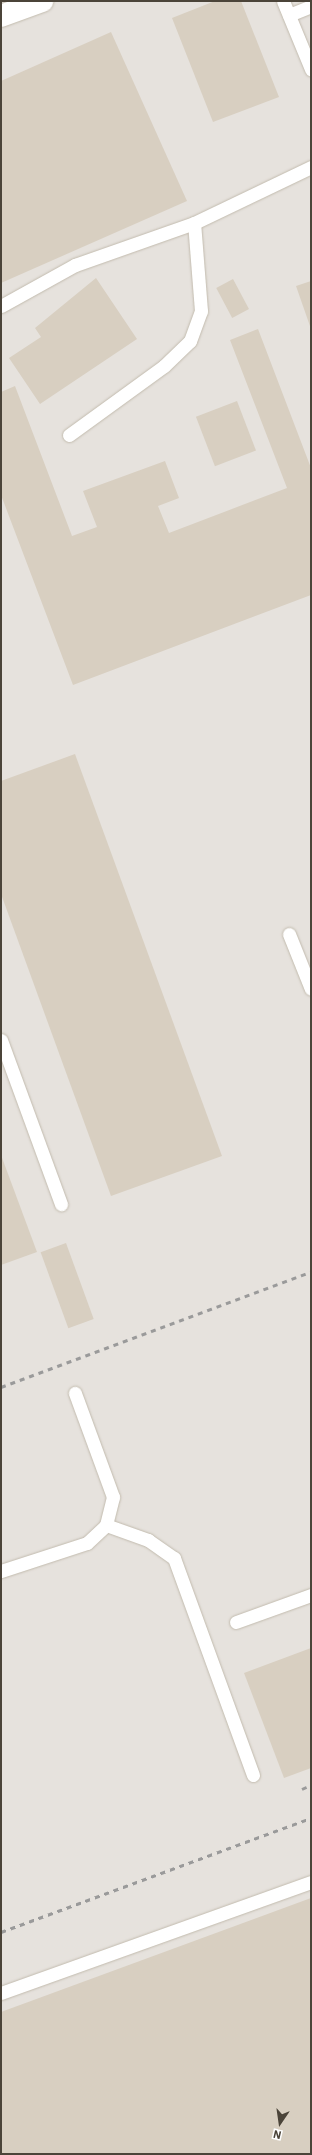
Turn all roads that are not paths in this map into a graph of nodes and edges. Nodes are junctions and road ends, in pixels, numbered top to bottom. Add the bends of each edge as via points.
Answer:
1 (42, 1) edge
2 (283, 1) edge
3 (311, 6) edge
4 (289, 15) junction
5 (1, 16) edge
6 (311, 68) edge
7 (311, 167) edge
8 (194, 223) junction
9 (1, 306) edge
10 (69, 435) dead end
11 (289, 934) dead end
12 (311, 989) edge
13 (1, 1040) edge
14 (61, 1204) dead end
15 (75, 1393) dead end
16 (106, 1525) junction
17 (1, 1571) edge
18 (311, 1595) edge
19 (236, 1622) dead end
20 (253, 1775) dead end
21 (311, 1882) edge
22 (1, 1992) edge

1 - 5 street
2 - 4 lane
3 - 4 lane
4 - 6 lane
7 - 8 lane
8 - 9 lane via 75,265
8 - 10 lane via 201,311 190,341 164,366
11 - 12 lane
13 - 14 lane
15 - 16 lane via 113,1498
16 - 17 lane via 87,1543
16 - 20 lane via 148,1540 174,1558
18 - 19 lane
21 - 22 lane

